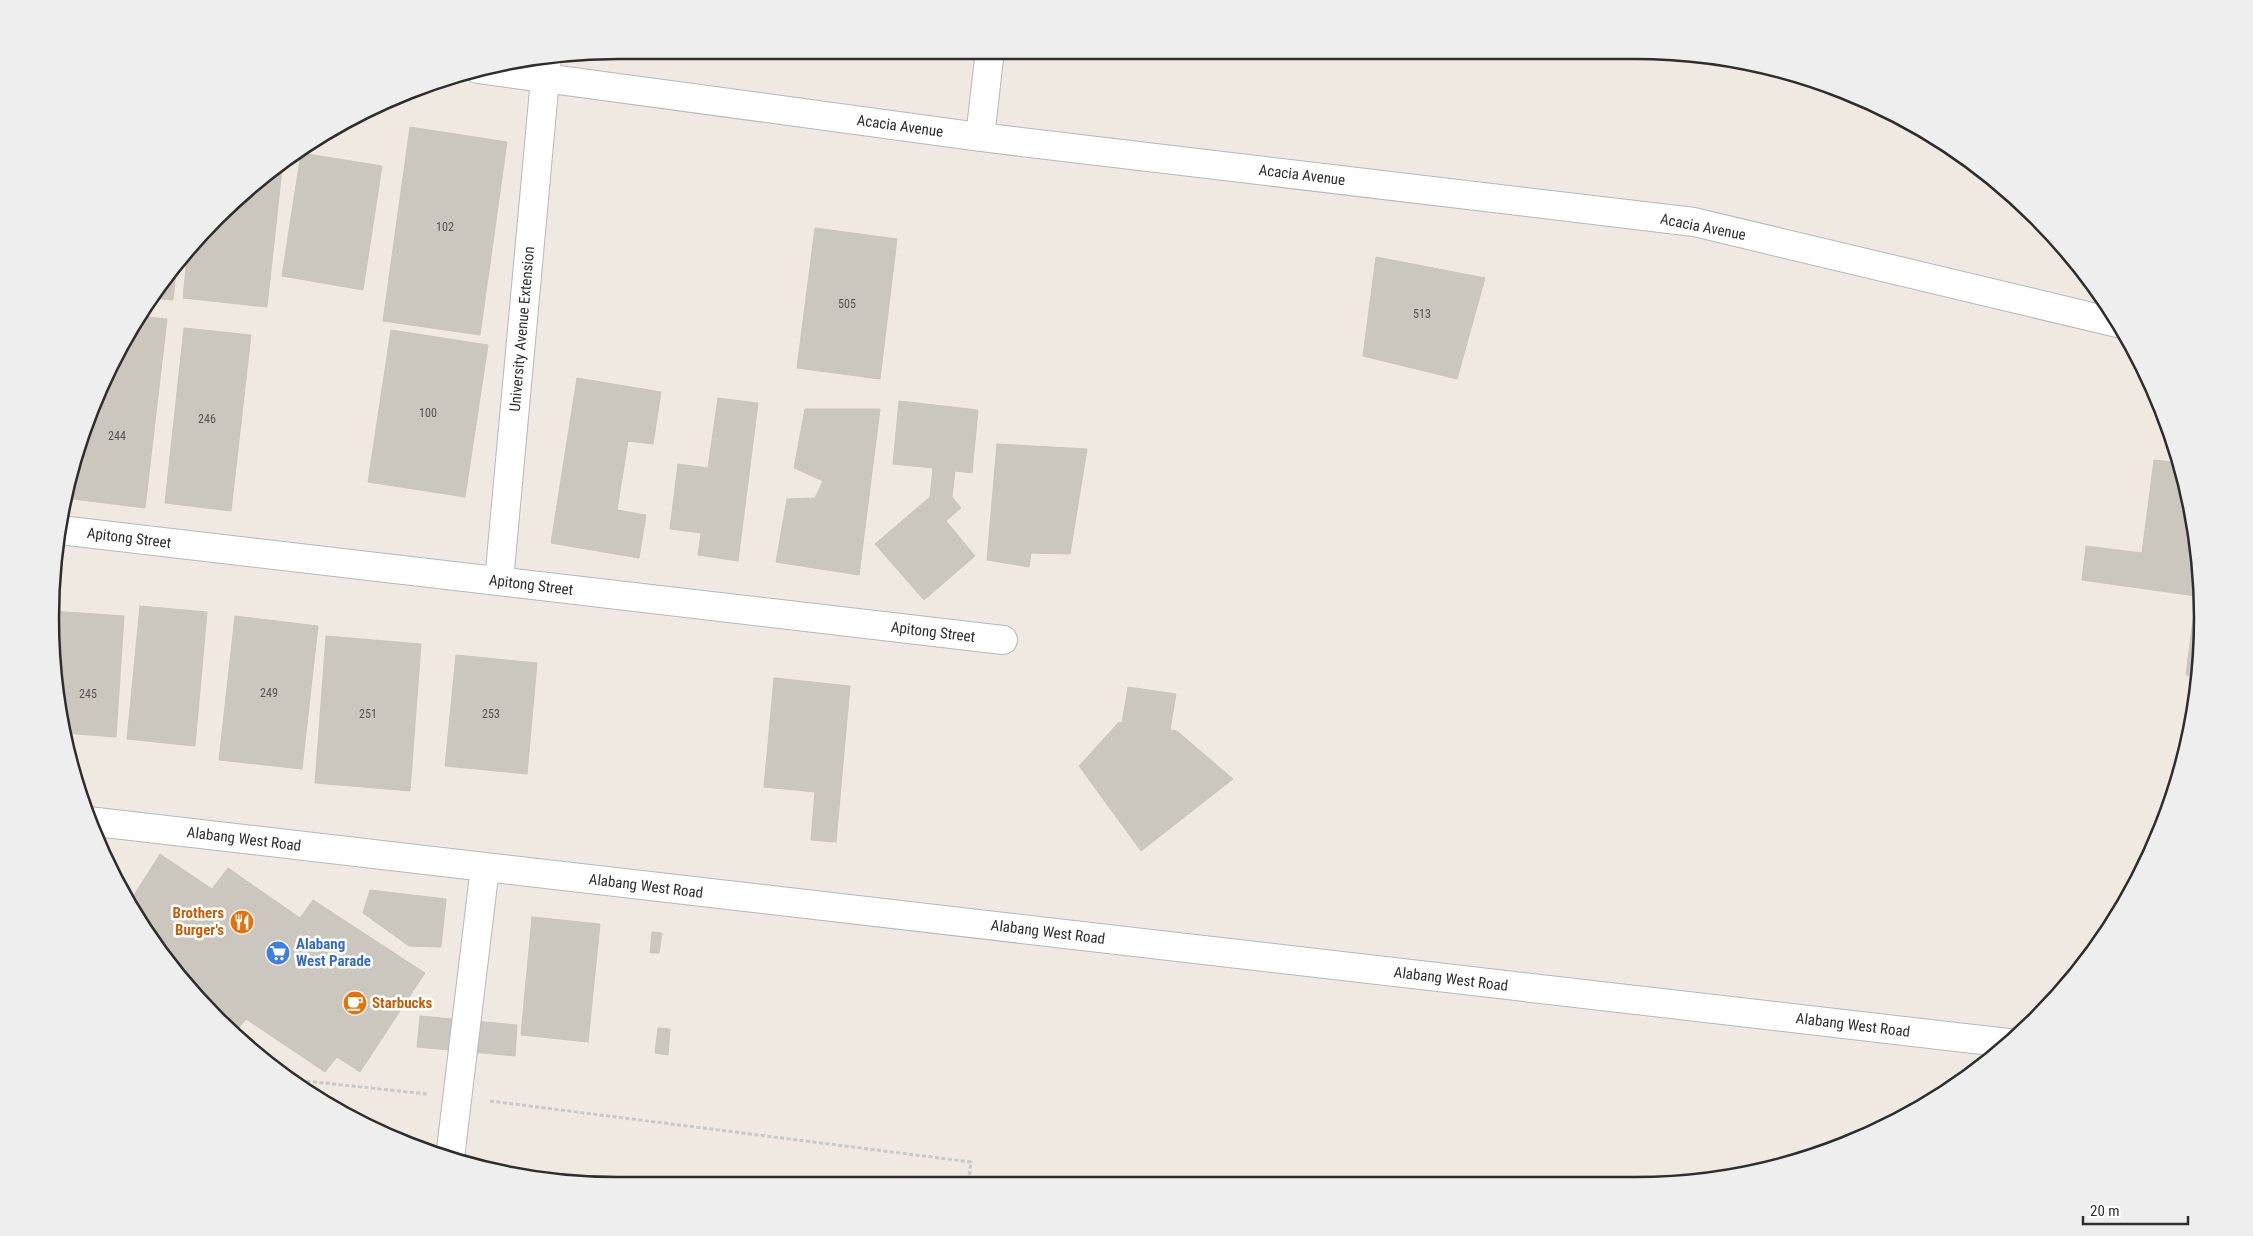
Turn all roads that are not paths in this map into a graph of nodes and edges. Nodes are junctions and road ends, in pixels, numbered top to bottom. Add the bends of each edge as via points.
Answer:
1 (989, 59) edge
2 (546, 67) edge
3 (517, 68) edge
4 (980, 137) junction
5 (2108, 321) edge
6 (66, 531) edge
7 (499, 581) junction
8 (1002, 640) dead end
9 (97, 822) edge
10 (485, 867) junction
11 (1999, 1042) edge
12 (451, 1152) edge

1 - 4 street
2 - 3 street, Acacia Avenue
2 - 4 street, Acacia Avenue
2 - 7 street, University Avenue Extension
4 - 5 street, Acacia Avenue via 1694,222
6 - 7 street, Apitong Street
7 - 8 street, Apitong Street
9 - 10 street, Alabang West Road
10 - 11 street, Alabang West Road
10 - 12 street

